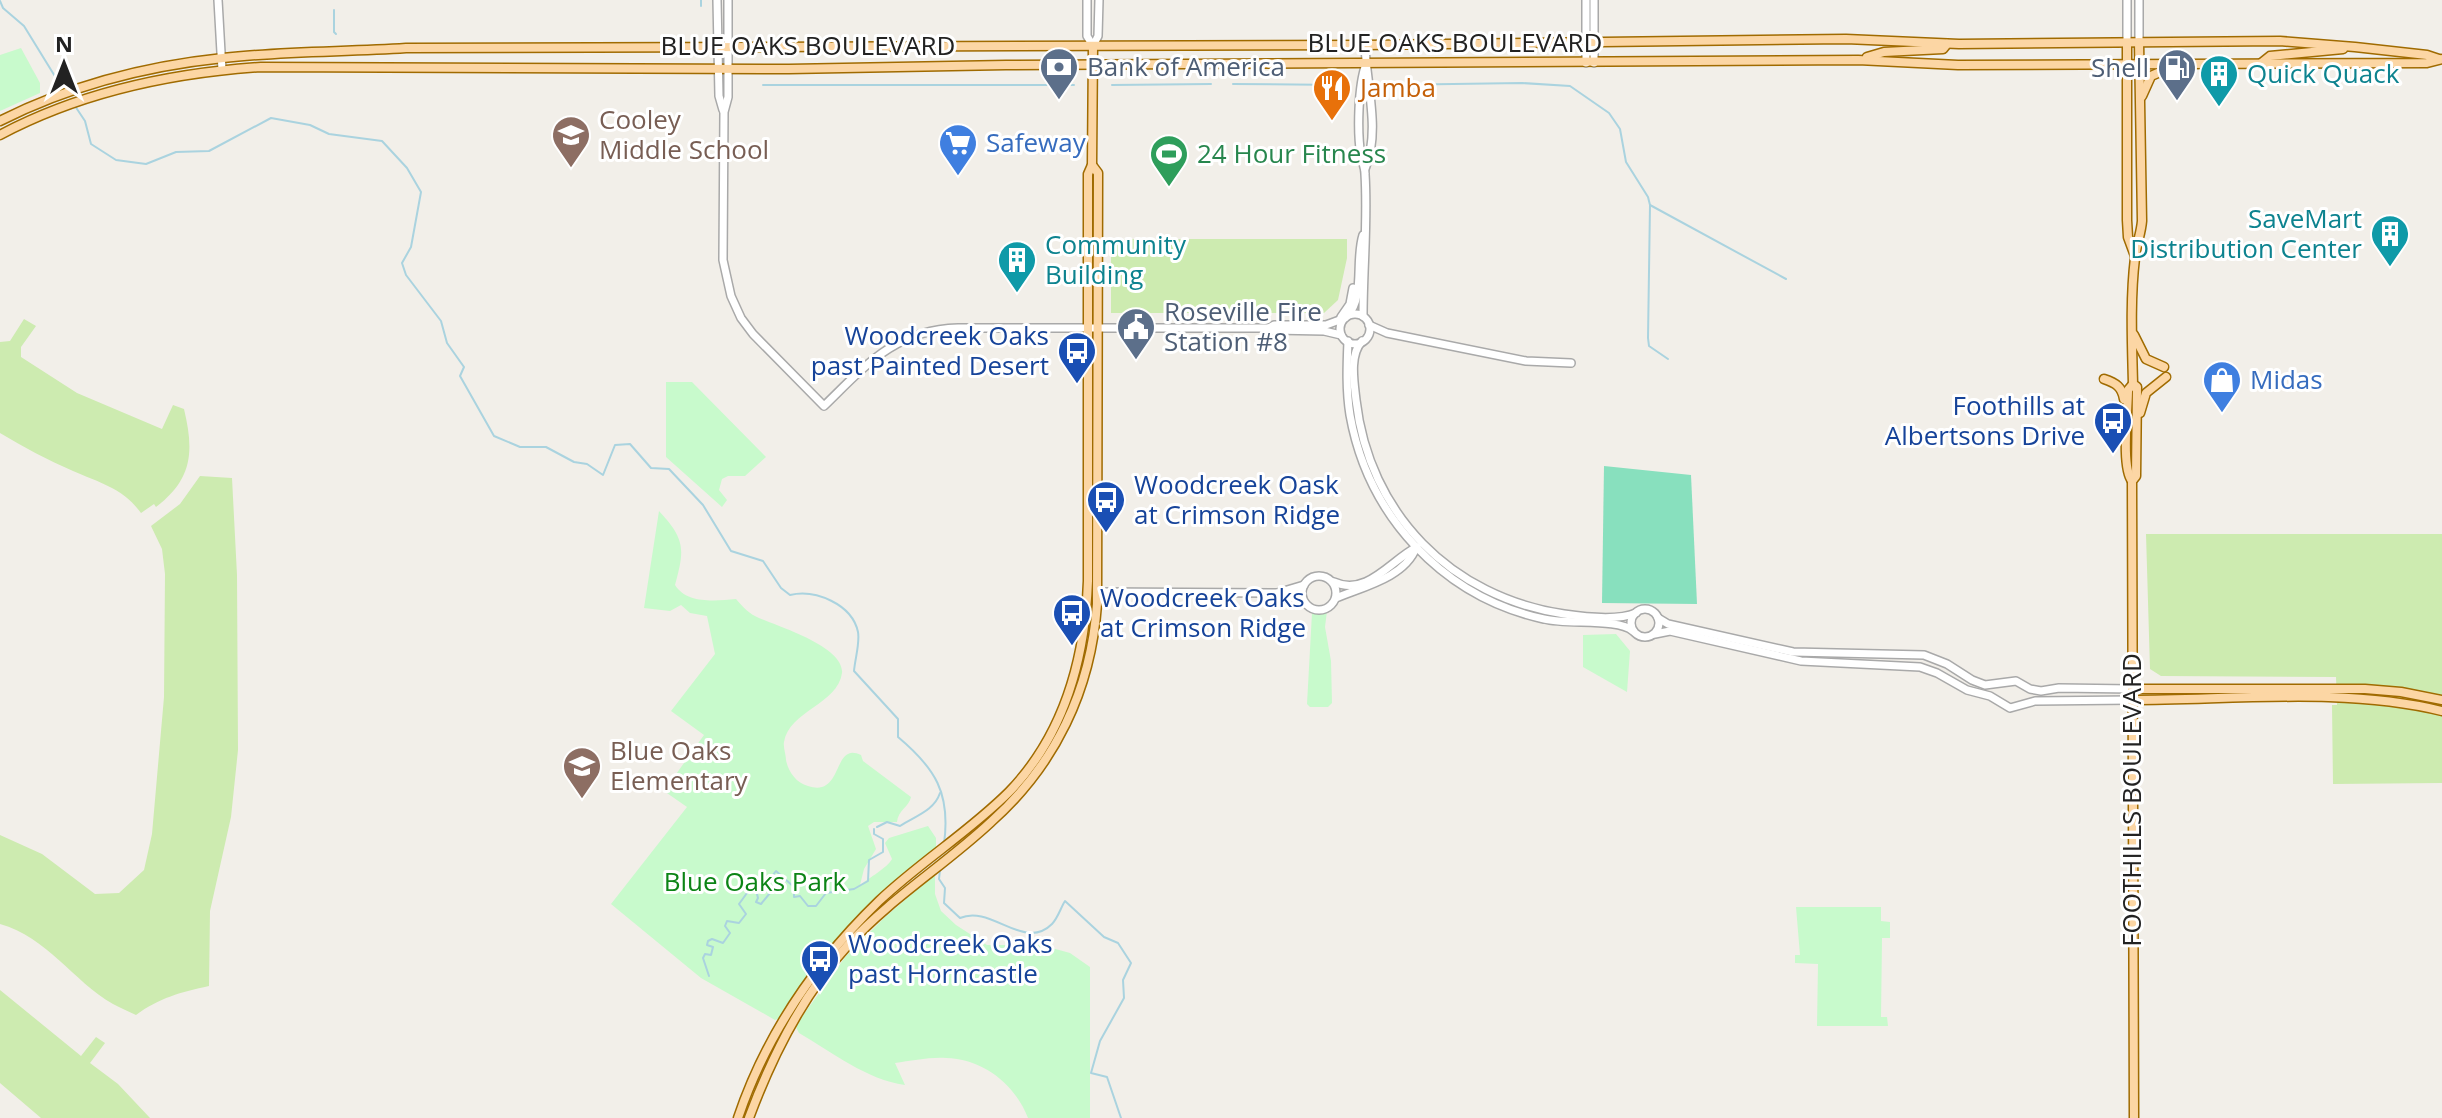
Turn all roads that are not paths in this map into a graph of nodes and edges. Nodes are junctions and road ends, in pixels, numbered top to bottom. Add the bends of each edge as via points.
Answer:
1 (218, 0) edge
2 (717, 0) edge
3 (728, 0) edge
4 (1087, 0) edge
5 (1099, 0) edge
6 (1586, 0) edge
7 (1594, 0) edge
8 (2127, 0) edge
9 (2139, 0) edge
10 (1590, 42) junction
11 (2139, 42) junction
12 (2127, 43) junction
13 (1947, 44) junction
14 (1365, 45) junction
15 (1093, 46) junction
16 (718, 47) junction
17 (728, 47) junction
18 (2355, 47) junction
19 (221, 58) junction
20 (2441, 59) edge
21 (1858, 60) junction
22 (1590, 63) junction
23 (2127, 63) junction
24 (2139, 63) junction
25 (2184, 63) junction
26 (1366, 64) junction
27 (2260, 64) junction
28 (1093, 65) junction
29 (723, 69) junction
30 (222, 70) junction
31 (2139, 104) junction
32 (0, 121) edge
33 (0, 135) edge
34 (1365, 169) junction
35 (2128, 192) junction
36 (2142, 221) junction
37 (1364, 233) junction
38 (2135, 256) junction
39 (1363, 316) junction
40 (1344, 318) junction
41 (1369, 325) junction
42 (1093, 328) junction
43 (1269, 328) junction
44 (2133, 332) junction
45 (1387, 333) junction
46 (1345, 339) junction
47 (1364, 340) junction
48 (1571, 363) dead end
49 (2104, 379) dead end
50 (2133, 384) junction
51 (2127, 421) junction
52 (2138, 421) junction
53 (2132, 481) junction
54 (1419, 545) junction
55 (1331, 581) junction
56 (1304, 585) junction
57 (1092, 593) junction
58 (1277, 593) junction
59 (1336, 598) junction
60 (1304, 602) junction
61 (1636, 613) junction
62 (1658, 618) junction
63 (1633, 631) junction
64 (1655, 634) junction
65 (1889, 655) junction
66 (1844, 662) junction
67 (1908, 665) junction
68 (2006, 682) junction
69 (2025, 687) junction
70 (2132, 689) junction
71 (2401, 696) junction
72 (2132, 700) junction
73 (2442, 700) edge
74 (2004, 705) junction
75 (2022, 705) junction
76 (2442, 711) edge
77 (738, 1118) edge
78 (749, 1118) edge
79 (2134, 1118) edge

1 - 19 street
2 - 16 street
3 - 17 street
4 - 15 street via 1087,36
5 - 15 street
6 - 10 street
7 - 10 street
8 - 12 street, FOOTHILLS BOULEVARD
9 - 11 street, FOOTHILLS BOULEVARD
10 - 13 main road, BLUE OAKS BOULEVARD via 1846,39
10 - 14 main road, BLUE OAKS BOULEVARD
10 - 22 street
11 - 12 main road, BLUE OAKS BOULEVARD
11 - 18 main road, BLUE OAKS BOULEVARD via 2280,41
11 - 24 main road, FOOTHILLS BOULEVARD
12 - 13 main road, BLUE OAKS BOULEVARD
12 - 23 main road, FOOTHILLS BOULEVARD
13 - 21 main road via 1943,49 1884,52
14 - 15 main road, BLUE OAKS BOULEVARD
14 - 26 street
15 - 17 main road, BLUE OAKS BOULEVARD
15 - 28 main road
16 - 17 main road, BLUE OAKS BOULEVARD
16 - 19 main road, BLUE OAKS BOULEVARD via 406,48
16 - 29 street
17 - 29 street
18 - 20 main road, BLUE OAKS BOULEVARD
18 - 27 main road via 2270,56
19 - 30 street
19 - 32 main road, BLUE OAKS BOULEVARD via 77,89
20 - 27 main road, BLUE OAKS BOULEVARD
21 - 22 main road, BLUE OAKS BOULEVARD
21 - 23 main road, BLUE OAKS BOULEVARD
22 - 26 main road, BLUE OAKS BOULEVARD
23 - 24 main road, BLUE OAKS BOULEVARD
23 - 35 main road, FOOTHILLS BOULEVARD
24 - 25 main road, BLUE OAKS BOULEVARD
24 - 31 main road, FOOTHILLS BOULEVARD
25 - 27 main road, BLUE OAKS BOULEVARD
25 - 31 main road via 2151,76
26 - 28 main road, BLUE OAKS BOULEVARD
26 - 34 street via 1371,155
26 - 34 street via 1359,80
28 - 29 main road, BLUE OAKS BOULEVARD
28 - 42 main road via 1088,174
29 - 30 main road, BLUE OAKS BOULEVARD
29 - 42 street via 723,260 731,296 753,334 824,406 876,356 917,334 944,329
30 - 33 main road, BLUE OAKS BOULEVARD via 86,99
31 - 36 main road, FOOTHILLS BOULEVARD
34 - 37 street
35 - 36 main road via 2132,215
35 - 38 main road, FOOTHILLS BOULEVARD via 2128,237
36 - 38 main road, FOOTHILLS BOULEVARD
37 - 39 street
37 - 40 street via 1357,296
38 - 44 main road, FOOTHILLS BOULEVARD
39 - 40 street
39 - 41 street
40 - 43 street via 1326,325
40 - 46 street via 1340,329
41 - 45 street
41 - 47 street
42 - 43 street
42 - 57 main road
43 - 46 street via 1324,331
44 - 50 main road, FOOTHILLS BOULEVARD
44 - 52 main road via 2146,359 2165,372 2146,393
45 - 47 street
45 - 48 street via 1526,361
46 - 47 street
46 - 54 street via 1348,395 1360,457 1381,501
47 - 54 street via 1355,352 1354,379 1364,443 1387,497
49 - 51 main road via 2122,391
50 - 51 main road, FOOTHILLS BOULEVARD
50 - 52 main road, FOOTHILLS BOULEVARD
51 - 53 main road, FOOTHILLS BOULEVARD via 2127,473
52 - 53 main road, FOOTHILLS BOULEVARD
53 - 70 main road, FOOTHILLS BOULEVARD
54 - 55 street via 1360,584
54 - 59 street via 1381,580
54 - 61 street via 1467,581 1529,607 1577,615
54 - 63 street via 1456,581 1512,610 1564,623 1617,623
55 - 56 street via 1319,576
55 - 59 street
56 - 58 street
56 - 60 street
57 - 58 street
57 - 77 main road via 1076,671 1050,735 1029,767 1008,793 882,898 822,963 772,1040
57 - 78 main road via 1095,631 1088,669 1059,739 1037,774 1015,800 868,924 822,978 781,1045
58 - 60 street
59 - 60 street via 1324,610
61 - 62 street via 1649,609
61 - 63 street
62 - 64 street
62 - 65 street via 1770,649
63 - 64 street via 1645,637
64 - 66 street via 1670,631 1801,661
65 - 66 street
65 - 67 street
65 - 68 street via 1924,655 1979,684
66 - 67 street
67 - 74 street
68 - 69 street
68 - 74 street via 1999,693
69 - 70 street
69 - 75 street
70 - 71 main road via 2365,689
70 - 72 main road, FOOTHILLS BOULEVARD
71 - 72 main road
71 - 73 main road
71 - 76 main road
72 - 75 street
72 - 79 main road, FOOTHILLS BOULEVARD
74 - 75 street

